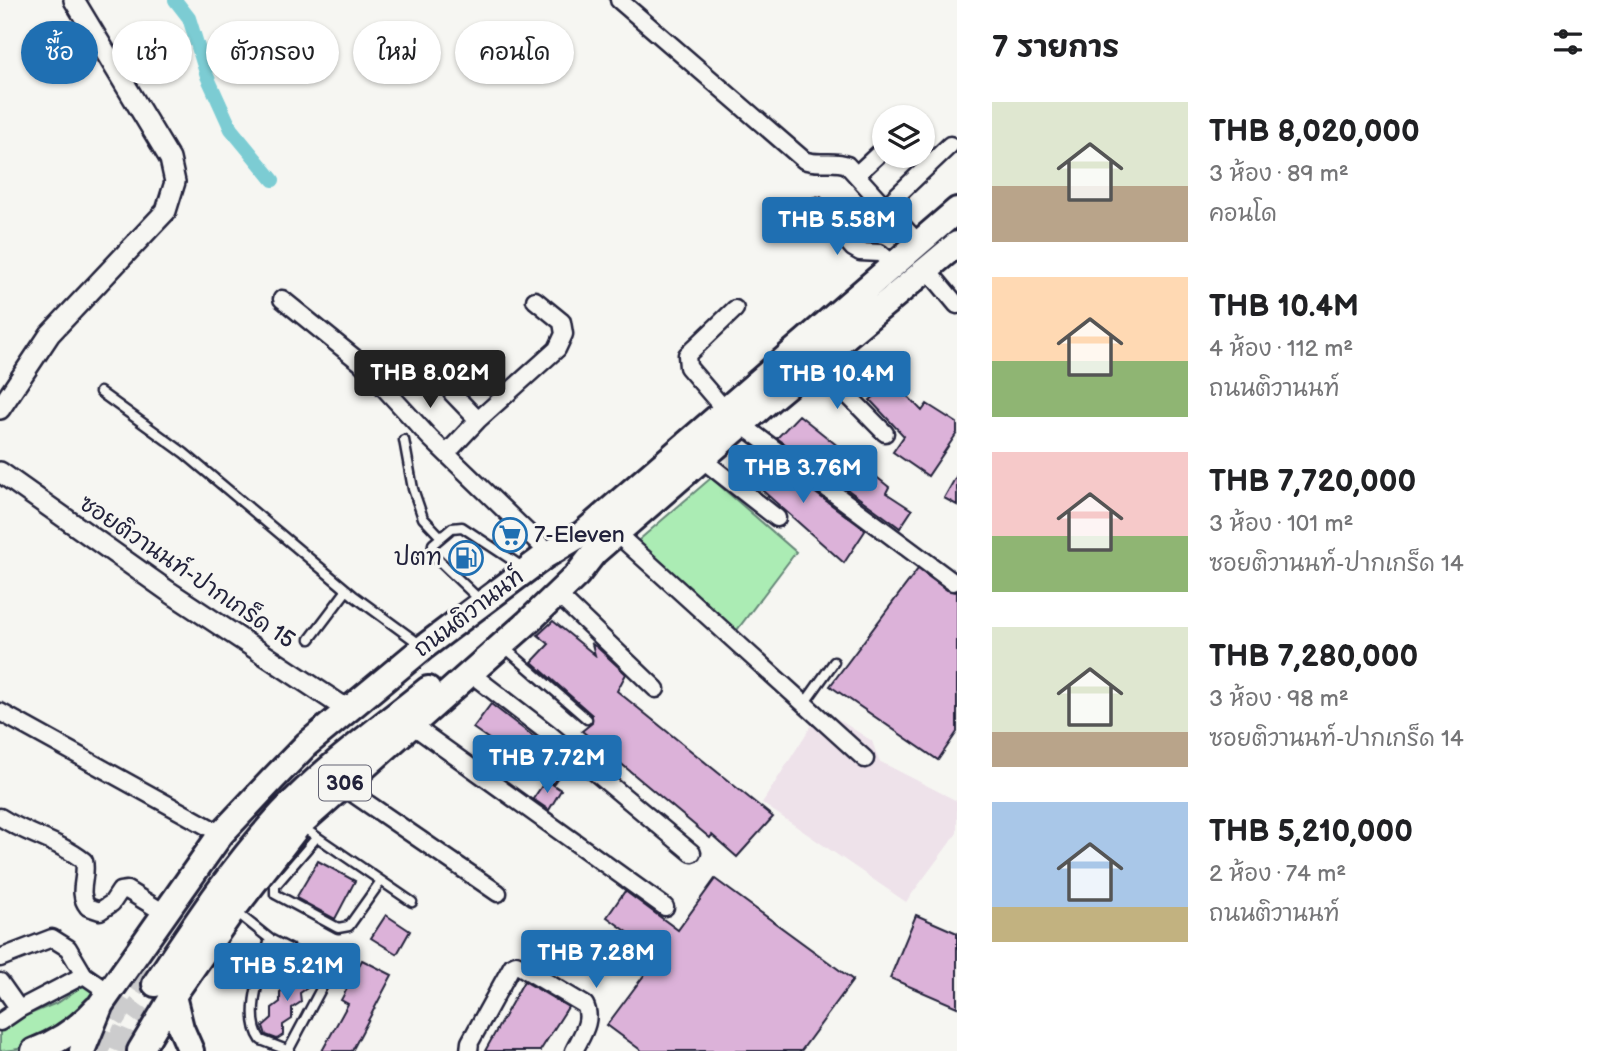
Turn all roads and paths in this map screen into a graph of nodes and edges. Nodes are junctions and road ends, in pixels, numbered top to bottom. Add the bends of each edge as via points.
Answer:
1 (74, 0) edge
2 (620, 0) edge
3 (950, 145) dead end
4 (872, 160) edge
5 (856, 175) junction
6 (817, 206) dead end
7 (885, 207) junction
8 (957, 210) edge
9 (918, 243) junction
10 (957, 244) edge
11 (893, 264) junction
12 (927, 269) junction
13 (282, 299) dead end
14 (535, 300) dead end
15 (957, 305) edge
16 (735, 309) dead end
17 (815, 362) junction
18 (100, 392) dead end
19 (452, 393) dead end
20 (0, 409) edge
21 (724, 409) junction
22 (478, 420) junction
23 (743, 425) junction
24 (885, 433) dead end
25 (404, 440) dead end
26 (446, 453) junction
27 (703, 460) junction
28 (0, 472) edge
29 (777, 518) dead end
30 (617, 534) junction
31 (441, 537) junction
32 (588, 543) junction
33 (549, 553) junction
34 (527, 570) junction
35 (953, 582) dead end
36 (347, 590) junction
37 (557, 594) junction
38 (482, 602) junction
39 (310, 639) dead end
40 (502, 645) junction
41 (424, 647) junction
42 (834, 662) dead end
43 (470, 673) junction
44 (656, 689) dead end
45 (804, 704) junction
46 (348, 710) junction
47 (0, 712) edge
48 (587, 719) dead end
49 (412, 725) junction
50 (865, 759) dead end
51 (342, 786) junction
52 (0, 817) edge
53 (308, 831) junction
54 (220, 834) junction
55 (692, 852) dead end
56 (381, 881) junction
57 (498, 892) dead end
58 (412, 902) dead end
59 (665, 907) dead end
60 (233, 910) junction
61 (166, 914) junction
62 (270, 939) junction
63 (0, 958) edge
64 (85, 975) junction
65 (0, 982) edge
66 (157, 983) junction
67 (106, 998) junction
68 (19, 1009) junction
69 (0, 1022) edge
70 (34, 1051) edge
71 (82, 1051) edge
72 (140, 1051) edge
73 (191, 1051) edge
74 (287, 1051) edge
75 (469, 1051) edge
76 (574, 1051) edge

1 - 20 street via 170,159 175,182 166,211 50,334
2 - 5 street via 804,160 841,163
3 - 7 street
4 - 5 street
5 - 7 street
6 - 11 street via 853,248 880,253
7 - 9 street
8 - 9 main road, ถนนติวานนท์ / 306
9 - 11 main road, ถนนติวานนท์ / 306
10 - 12 main road, ถนนติวานนท์ / 306
11 - 21 main road, ถนนติวานนท์ / 306
12 - 15 street
12 - 17 main road, ถนนติวานนท์ / 306
13 - 26 street via 361,363
14 - 22 street via 562,322 564,334 557,349
16 - 21 street via 686,361
17 - 23 main road, ถนนติวานนท์ / 306
17 - 24 street
18 - 36 lane via 184,453
19 - 22 street
21 - 32 main road, ถนนติวานนท์ / 306
22 - 26 street
23 - 27 main road, ถนนติวานนท์ / 306
23 - 35 street
25 - 31 lane via 423,518
26 - 33 street
27 - 29 street
27 - 30 main road, ถนนติวานนท์ / 306
28 - 46 street, ซอยติวานนท์-ปากเกร็ด 15
30 - 32 main road, ถนนติวานนท์ / 306
30 - 45 street
31 - 34 lane via 462,527
31 - 38 lane via 433,544 432,554
32 - 33 main road, ถนนติวานนท์ / 306
32 - 37 main road, ถนนติวานนท์ / 306 via 577,575
32 - 66 main road, 306 via 424,668 297,774 209,871
33 - 34 main road, ถนนติวานนท์ / 306
34 - 38 main road, ถนนติวานนท์ / 306
36 - 39 lane
36 - 41 lane
37 - 40 main road, ถนนติวานนท์ / 306
37 - 44 street
38 - 41 main road, ถนนติวานนท์ / 306
40 - 43 main road, ถนนติวานนท์ / 306
40 - 48 lane
41 - 46 main road, ถนนติวานนท์ / 306
42 - 45 lane
43 - 49 main road, ถนนติวานนท์ / 306
43 - 55 street
45 - 50 street
46 - 54 main road, ถนนติวานนท์ / 306 via 307,744
47 - 54 street
49 - 51 main road, ถนนติวานนท์ / 306
49 - 59 street
51 - 53 main road, ถนนติวานนท์ / 306
51 - 57 street
52 - 61 street via 84,861 82,893 88,907 106,909 120,891 127,890
53 - 56 lane
53 - 56 lane via 275,886 275,894 344,929
53 - 60 main road, ถนนติวานนท์ / 306
54 - 61 main road, ถนนติวานนท์ / 306
56 - 58 lane
60 - 62 lane
60 - 66 main road, ถนนติวานนท์ / 306
61 - 67 main road, ถนนติวานนท์ / 306
62 - 74 lane via 254,1006 254,1026 261,1040
62 - 74 lane via 330,972
63 - 64 street via 52,938 68,948
64 - 67 street
64 - 68 street
65 - 68 street
66 - 72 main road, ถนนติวานนท์ / 306
66 - 73 main road
67 - 70 main road via 83,1023
67 - 71 main road, ถนนติวานนท์ / 306
68 - 69 street
75 - 76 street via 516,964 585,1005 587,1025

